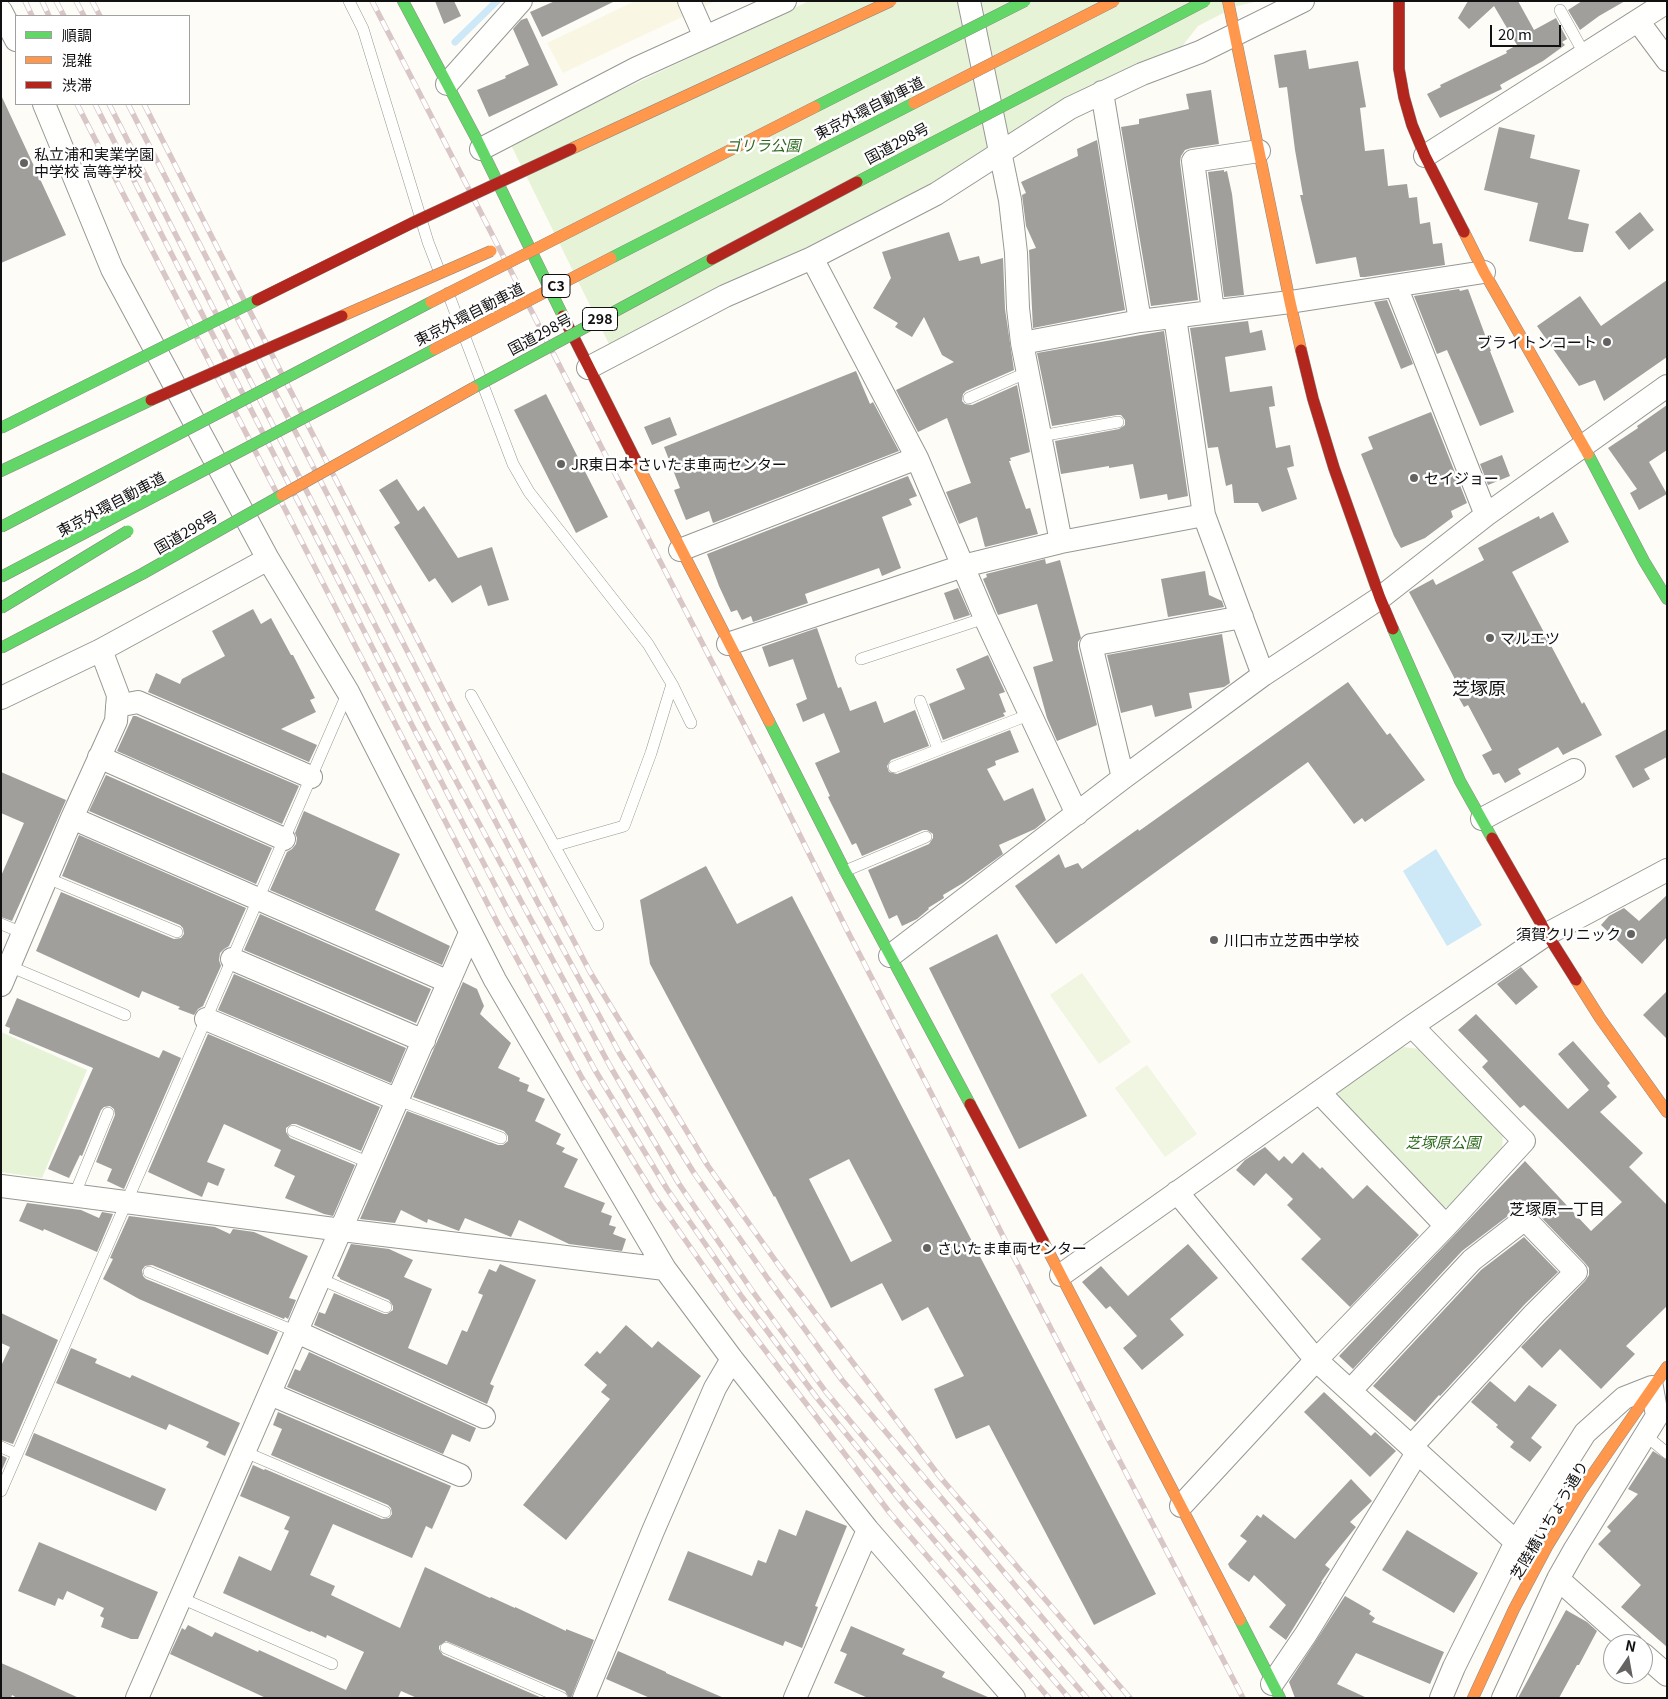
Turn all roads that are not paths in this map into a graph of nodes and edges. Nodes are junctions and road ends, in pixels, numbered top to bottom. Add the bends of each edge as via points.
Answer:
1 (349, 1) edge
2 (404, 1) edge
3 (521, 1) edge
4 (689, 1) edge
5 (785, 1) edge
6 (891, 1) edge
7 (969, 1) edge
8 (1025, 1) edge
9 (1114, 1) edge
10 (1205, 1) edge
11 (1228, 1) edge
12 (1303, 1) edge
13 (1399, 1) edge
14 (1667, 2) edge
15 (1560, 10) dead end
16 (1, 11) edge
17 (1638, 21) junction
18 (1235, 35) junction
19 (705, 37) junction
20 (15, 38) edge
21 (1585, 55) junction
22 (1667, 60) edge
23 (446, 84) junction
24 (1102, 92) junction
25 (44, 105) edge
26 (807, 112) junction
27 (729, 138) dead end
28 (482, 149) junction
29 (1001, 152) junction
30 (1259, 152) junction
31 (1425, 156) junction
32 (536, 230) dead end
33 (812, 258) junction
34 (1484, 272) junction
35 (1396, 286) junction
36 (1290, 302) junction
37 (1213, 311) junction
38 (1175, 317) junction
39 (1140, 321) junction
40 (1022, 343) junction
41 (588, 368) junction
42 (1028, 372) junction
43 (1667, 386) edge
44 (346, 395) junction
45 (969, 398) dead end
46 (1118, 422) dead end
47 (1, 428) edge
48 (1040, 436) junction
49 (1583, 445) junction
50 (917, 458) junction
51 (1, 471) edge
52 (204, 483) dead end
53 (1204, 515) junction
54 (1486, 515) junction
55 (138, 524) dead end
56 (1, 527) edge
57 (1061, 542) junction
58 (680, 550) junction
59 (268, 559) junction
60 (963, 566) junction
61 (1, 577) edge
62 (1380, 598) junction
63 (1667, 599) edge
64 (1, 608) edge
65 (1242, 617) junction
66 (986, 618) junction
67 (728, 644) junction
68 (1, 648) edge
69 (101, 650) junction
70 (861, 659) dead end
71 (1263, 675) junction
72 (672, 684) junction
73 (348, 692) junction
74 (470, 695) dead end
75 (1, 698) edge
76 (920, 701) dead end
77 (117, 706) junction
78 (1030, 714) junction
79 (691, 723) dead end
80 (938, 749) junction
81 (99, 757) junction
82 (894, 767) dead end
83 (1574, 770) dead end
84 (311, 777) junction
85 (1123, 778) junction
86 (1077, 814) junction
87 (72, 818) junction
88 (1482, 819) junction
89 (926, 838) dead end
90 (284, 839) junction
91 (554, 846) junction
92 (1667, 870) edge
93 (845, 871) junction
94 (46, 878) junction
95 (258, 899) junction
96 (1, 924) edge
97 (598, 925) dead end
98 (178, 932) dead end
99 (23, 933) junction
100 (470, 933) junction
101 (1547, 934) junction
102 (890, 956) junction
103 (232, 959) junction
104 (5, 976) edge
105 (449, 982) junction
106 (125, 1015) dead end
107 (206, 1019) junction
108 (1412, 1026) junction
109 (424, 1041) junction
110 (1319, 1092) junction
111 (398, 1100) junction
112 (1667, 1112) edge
113 (108, 1113) dead end
114 (293, 1131) dead end
115 (501, 1138) dead end
116 (370, 1163) junction
117 (1, 1186) edge
118 (1177, 1192) junction
119 (74, 1196) junction
120 (127, 1202) junction
121 (1446, 1226) junction
122 (342, 1230) junction
123 (665, 1269) junction
124 (149, 1272) dead end
125 (1061, 1275) junction
126 (320, 1279) junction
127 (386, 1307) dead end
128 (297, 1332) junction
129 (732, 1359) junction
130 (1316, 1360) junction
131 (1667, 1367) edge
132 (1652, 1387) junction
133 (1350, 1391) junction
134 (270, 1394) junction
135 (484, 1417) dead end
136 (1645, 1435) junction
137 (1, 1447) edge
138 (1414, 1450) junction
139 (245, 1452) junction
140 (1667, 1453) edge
141 (17, 1454) junction
142 (460, 1475) dead end
143 (1, 1491) edge
144 (1181, 1506) junction
145 (385, 1512) dead end
146 (868, 1530) junction
147 (1516, 1542) junction
148 (1558, 1579) junction
149 (181, 1598) junction
150 (1620, 1634) edge
151 (446, 1648) dead end
152 (1653, 1663) edge
153 (332, 1664) dead end
154 (1667, 1675) edge
155 (1276, 1691) edge
156 (137, 1698) edge
157 (562, 1698) edge
158 (584, 1698) edge
159 (795, 1698) edge
160 (1014, 1698) edge
161 (1440, 1698) edge
162 (1473, 1698) edge
163 (1504, 1698) edge

1 - 72 lane via 363,29 428,242 513,464 529,492 648,644
2 - 23 main road
3 - 23 street
4 - 19 street
5 - 19 street
6 - 47 main road, bridge via 412,223
7 - 29 street
8 - 26 main road, 東京外環自動車道, bridge
9 - 44 main road, 東京外環自動車道 / C3, bridge
10 - 68 main road, 国道298号 / 298, bridge via 954,130 526,358 142,574
11 - 18 main road
12 - 18 street
13 - 31 main road via 1402,88
14 - 17 street
15 - 21 lane
16 - 20 street
17 - 21 street
17 - 22 street
18 - 24 street
18 - 30 main road
19 - 28 street via 636,68
21 - 31 street
23 - 28 main road
24 - 29 street via 1070,108
24 - 39 street
25 - 59 street via 112,269
26 - 27 main road, bridge
26 - 56 main road, 東京外環自動車道, bridge via 488,272
28 - 41 main road
29 - 33 street via 936,194
29 - 40 street via 1016,253
30 - 36 main road
30 - 37 street via 1193,161
31 - 34 main road
32 - 51 main road, bridge via 151,400
33 - 41 street via 725,296
33 - 50 street
34 - 35 street
34 - 49 main road
35 - 36 street
35 - 54 street
36 - 37 street
36 - 62 main road via 1313,399
37 - 38 street
38 - 39 street
38 - 53 street
39 - 40 street
40 - 42 street
41 - 58 main road
42 - 45 lane
42 - 48 street
43 - 49 street
44 - 52 main road, bridge
44 - 61 main road, 東京外環自動車道 / C3, bridge
46 - 48 lane
48 - 57 street
49 - 54 street
49 - 63 main road
50 - 58 street
50 - 60 street
53 - 57 street
53 - 65 street
54 - 62 street
55 - 64 main road, bridge
57 - 60 street
58 - 67 main road
59 - 69 street
59 - 73 street
60 - 66 street
60 - 67 street
62 - 71 street
62 - 88 main road via 1460,781
65 - 71 street
65 - 85 street via 1092,645
66 - 70 lane
66 - 78 street
67 - 93 main road
69 - 75 street
69 - 77 street via 118,695
71 - 85 street
72 - 79 lane
72 - 91 lane via 624,826
73 - 84 lane
73 - 100 street
74 - 91 lane
76 - 80 lane
77 - 81 street via 116,721
77 - 84 street via 138,702
78 - 80 lane
78 - 86 street
80 - 82 lane
81 - 87 street
81 - 90 street
83 - 88 street
84 - 90 lane
85 - 86 street
86 - 102 street
87 - 94 street
87 - 95 street
88 - 101 main road
89 - 93 lane
90 - 95 lane
91 - 97 lane
92 - 101 street
93 - 102 main road
94 - 98 lane
94 - 99 street
95 - 103 lane
95 - 105 street
96 - 99 lane
99 - 104 street
100 - 105 street
100 - 123 street
101 - 108 street
101 - 112 main road via 1600,1018
102 - 125 main road
103 - 107 lane
103 - 109 street
104 - 106 lane
105 - 109 street
107 - 111 street
107 - 120 lane
108 - 110 street
108 - 121 street via 1524,1141
109 - 111 street
110 - 118 street
110 - 121 street
111 - 115 lane
111 - 116 street
113 - 119 lane
114 - 116 lane
116 - 122 street
117 - 119 street
118 - 125 street
118 - 130 street
119 - 120 street
120 - 122 street
120 - 141 lane
121 - 130 street
122 - 123 street
122 - 126 street
123 - 129 street
124 - 128 lane
125 - 144 main road
126 - 127 lane
126 - 128 street
128 - 134 street
128 - 135 street
129 - 146 street
129 - 158 street via 715,1388
130 - 133 street
130 - 144 street
131 - 132 main road, 芝陸橋いちょう通り
132 - 136 street via 1657,1416
132 - 147 street via 1624,1398 1584,1433
132 - 162 main road, 芝陸橋いちょう通り via 1548,1545
133 - 138 street
133 - 138 street via 1472,1260 1525,1219 1576,1272 1528,1320
134 - 139 street
134 - 142 street
136 - 140 lane
136 - 148 street
137 - 141 lane
138 - 147 street
138 - 155 street
139 - 145 lane
139 - 149 street
141 - 143 lane
144 - 155 main road
146 - 159 street
146 - 160 street
147 - 161 street
148 - 150 street
148 - 163 street
149 - 153 lane
149 - 156 street
151 - 157 lane
152 - 154 street

